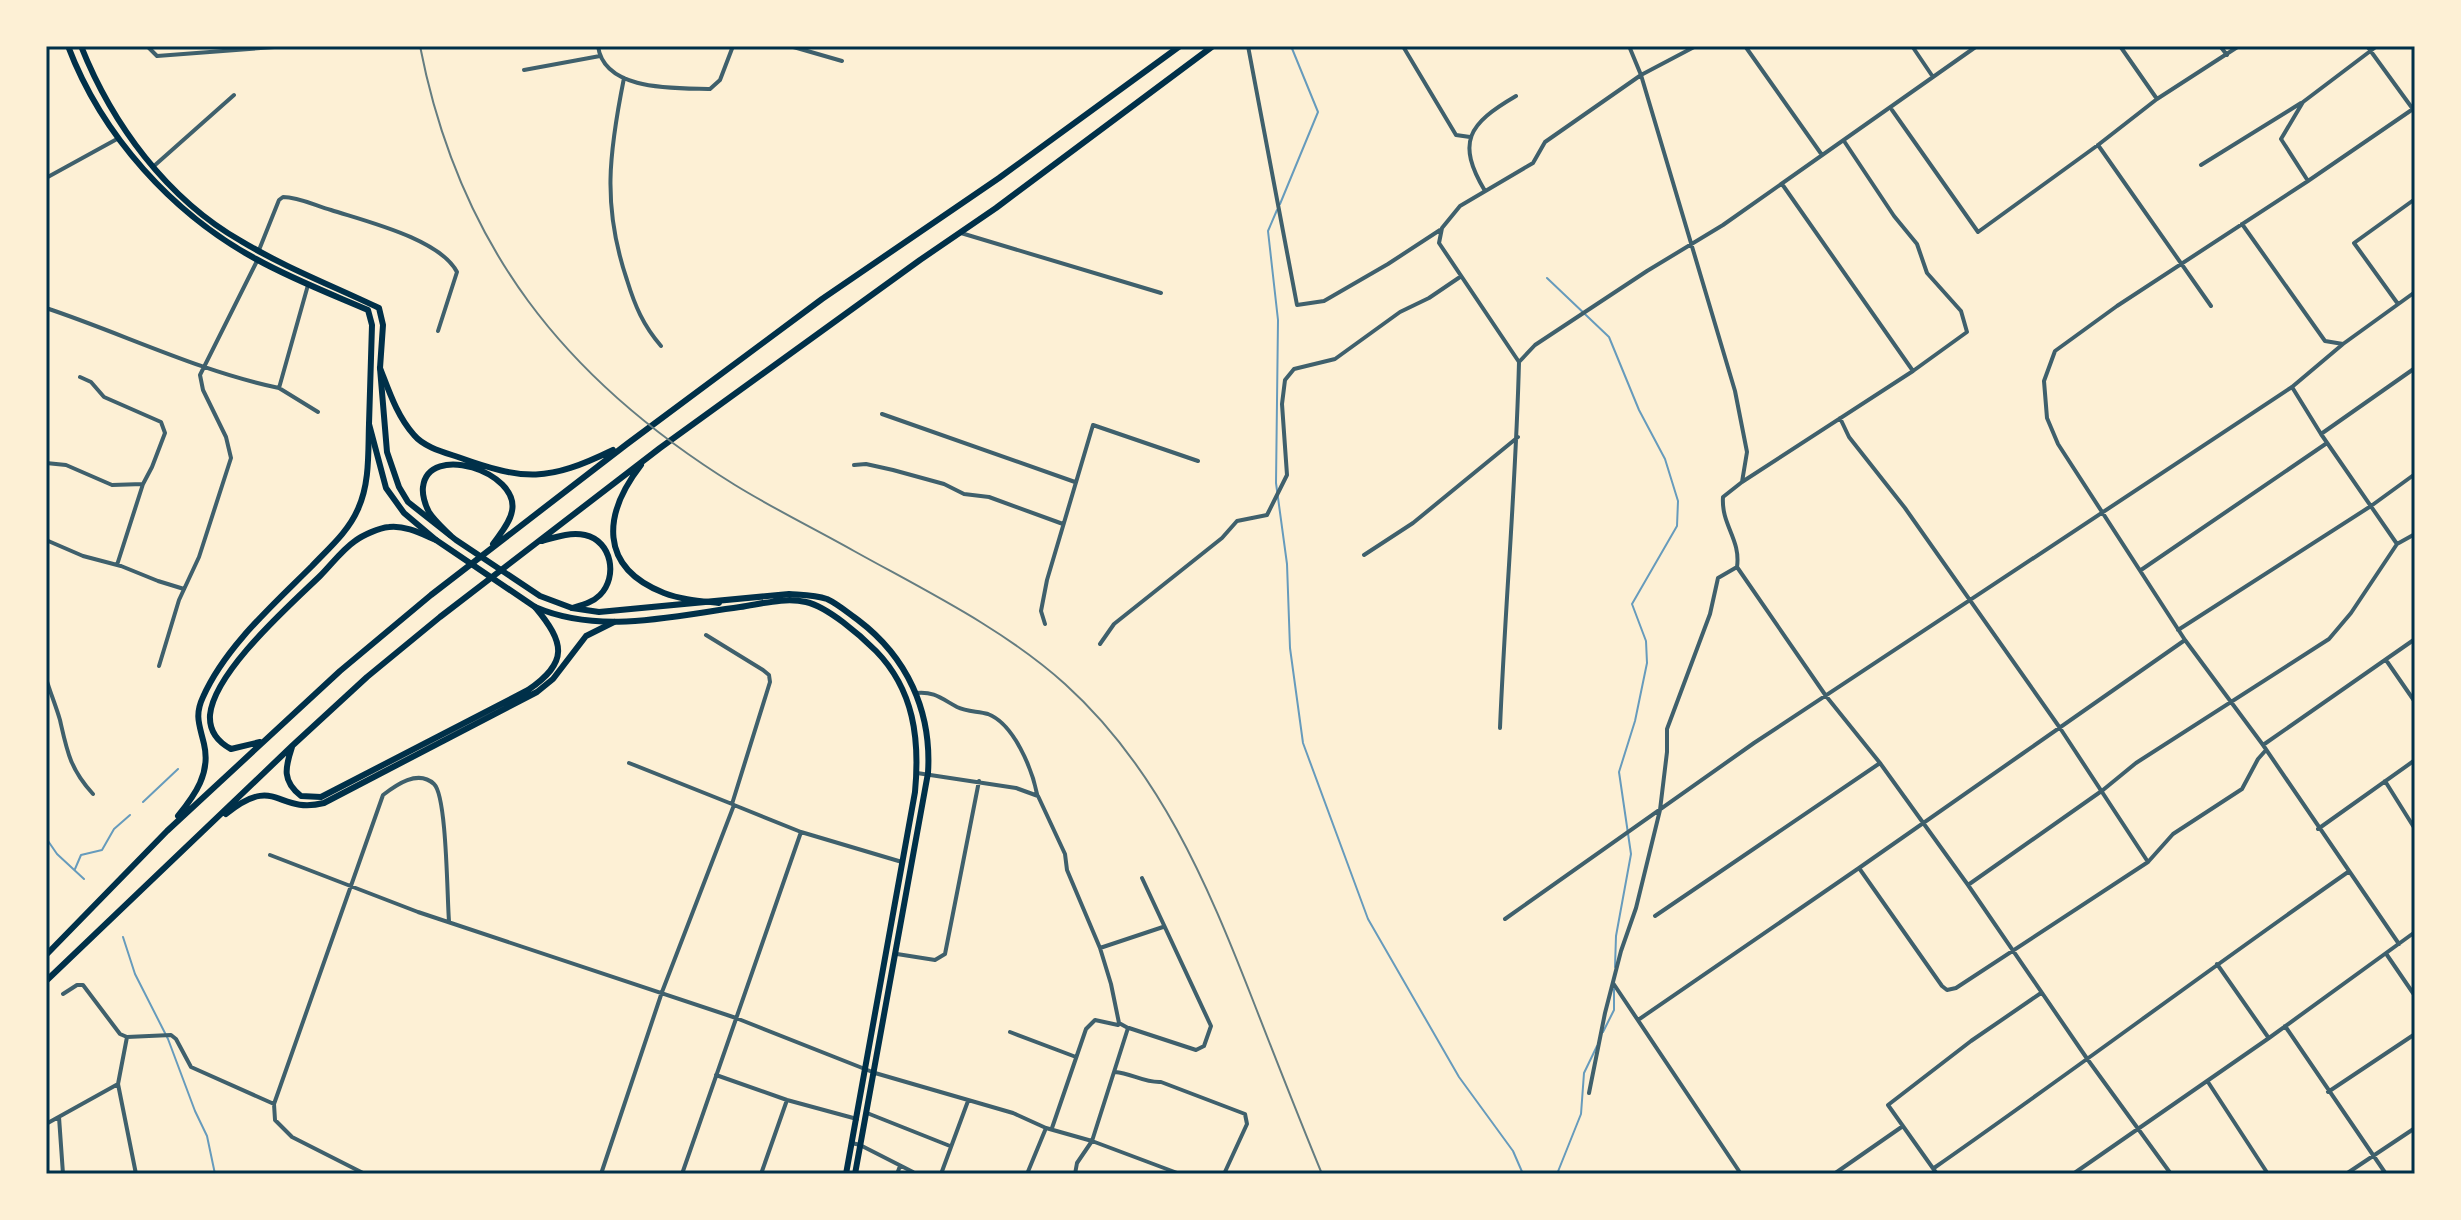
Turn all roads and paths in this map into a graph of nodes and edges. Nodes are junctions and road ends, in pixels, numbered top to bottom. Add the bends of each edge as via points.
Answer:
1 (68, 46) edge
2 (81, 46) edge
3 (147, 46) edge
4 (288, 46) edge
5 (598, 46) edge
6 (733, 46) edge
7 (790, 46) edge
8 (1180, 46) edge
9 (1213, 46) edge
10 (1248, 46) edge
11 (1629, 46) edge
12 (1696, 46) edge
13 (1745, 46) edge
14 (1912, 46) edge
15 (1977, 46) edge
16 (2120, 46) edge
17 (2220, 46) edge
18 (2239, 46) edge
19 (2377, 46) edge
20 (1404, 48) dead end
21 (2368, 48) edge
22 (2227, 55) junction
23 (600, 56) junction
24 (842, 61) dead end
25 (524, 70) dead end
26 (1641, 75) junction
27 (1933, 77) junction
28 (624, 78) junction
29 (234, 95) dead end
30 (1516, 96) dead end
31 (2157, 99) junction
32 (2303, 102) junction
33 (1891, 109) junction
34 (2414, 111) edge
35 (1470, 137) junction
36 (119, 138) junction
37 (1844, 141) junction
38 (2098, 145) junction
39 (1822, 156) junction
40 (2201, 165) dead end
41 (154, 166) junction
42 (46, 178) edge
43 (2308, 181) junction
44 (1782, 184) junction
45 (1485, 191) junction
46 (2415, 199) edge
47 (2242, 224) junction
48 (1442, 228) junction
49 (958, 232) junction
50 (1689, 244) junction
51 (259, 250) junction
52 (257, 260) junction
53 (2183, 262) junction
54 (1460, 277) junction
55 (309, 284) junction
56 (2415, 292) edge
57 (1161, 293) dead end
58 (2398, 305) junction
59 (2211, 306) dead end
60 (46, 308) edge
61 (438, 331) dead end
62 (2343, 344) junction
63 (661, 346) dead end
64 (1519, 362) junction
65 (202, 367) junction
66 (380, 368) junction
67 (2415, 368) edge
68 (1913, 371) junction
69 (80, 377) dead end
70 (2292, 387) junction
71 (279, 388) junction
72 (318, 412) dead end
73 (882, 414) dead end
74 (1840, 418) junction
75 (369, 424) junction
76 (2321, 434) junction
77 (1518, 437) junction
78 (2327, 443) junction
79 (627, 444) junction
80 (647, 457) junction
81 (1198, 461) dead end
82 (46, 463) edge
83 (854, 465) dead end
84 (2415, 474) edge
85 (1075, 482) junction
86 (1742, 482) junction
87 (143, 484) junction
88 (2371, 506) junction
89 (2103, 511) junction
90 (1063, 524) junction
91 (2415, 534) edge
92 (453, 537) junction
93 (46, 540) edge
94 (436, 540) junction
95 (535, 544) junction
96 (2397, 544) junction
97 (488, 550) junction
98 (1364, 555) dead end
99 (117, 565) junction
100 (1737, 567) junction
101 (2140, 571) junction
102 (184, 589) junction
103 (1969, 599) junction
104 (719, 603) junction
105 (535, 607) junction
106 (572, 608) junction
107 (614, 622) junction
108 (1045, 624) dead end
109 (2178, 630) junction
110 (706, 635) dead end
111 (2415, 639) edge
112 (2185, 640) junction
113 (1100, 644) dead end
114 (2386, 660) junction
115 (159, 666) dead end
116 (46, 678) edge
117 (916, 693) junction
118 (1826, 696) junction
119 (2231, 701) junction
120 (2415, 702) edge
121 (1500, 728) dead end
122 (2060, 728) junction
123 (263, 740) junction
124 (292, 746) junction
125 (2265, 747) junction
126 (2415, 760) edge
127 (629, 763) dead end
128 (1880, 763) junction
129 (917, 773) junction
130 (928, 773) junction
131 (979, 781) junction
132 (2385, 781) junction
133 (2103, 790) junction
134 (93, 794) dead end
135 (1038, 796) junction
136 (733, 804) junction
137 (1660, 810) junction
138 (1922, 824) junction
139 (2318, 829) junction
140 (2415, 829) edge
141 (167, 831) junction
142 (801, 832) junction
143 (192, 841) junction
144 (270, 855) dead end
145 (902, 862) junction
146 (2148, 862) junction
147 (1859, 868) junction
148 (2348, 872) junction
149 (1142, 878) dead end
150 (352, 885) junction
151 (1968, 885) junction
152 (1655, 916) dead end
153 (1505, 919) dead end
154 (449, 921) junction
155 (1163, 927) junction
156 (2415, 932) edge
157 (2399, 944) junction
158 (1100, 948) junction
159 (2013, 951) junction
160 (897, 954) junction
161 (2386, 954) junction
162 (46, 955) edge
163 (2217, 964) junction
164 (46, 981) edge
165 (1613, 983) junction
166 (662, 992) junction
167 (2041, 993) junction
168 (63, 994) dead end
169 (2415, 996) edge
170 (736, 1018) junction
171 (1638, 1020) junction
172 (2285, 1026) junction
173 (1128, 1029) junction
174 (1010, 1032) dead end
175 (2415, 1034) edge
176 (127, 1037) junction
177 (2269, 1038) junction
178 (1076, 1057) junction
179 (2088, 1060) junction
180 (865, 1069) junction
181 (1115, 1072) junction
182 (875, 1073) junction
183 (716, 1075) junction
184 (2208, 1081) junction
185 (118, 1084) junction
186 (2328, 1092) junction
187 (1589, 1093) dead end
188 (787, 1100) junction
189 (968, 1101) junction
190 (274, 1104) junction
191 (867, 1113) junction
192 (59, 1117) junction
193 (857, 1119) junction
194 (46, 1124) edge
195 (1903, 1126) junction
196 (1049, 1128) junction
197 (2139, 1128) junction
198 (2415, 1128) edge
199 (1092, 1141) junction
200 (856, 1144) junction
201 (950, 1146) junction
202 (2372, 1156) junction
203 (900, 1166) junction
204 (1934, 1168) junction
205 (1836, 1173) edge
206 (63, 1174) edge
207 (136, 1174) edge
208 (365, 1174) edge
209 (601, 1174) edge
210 (682, 1174) edge
211 (761, 1174) edge
212 (846, 1174) edge
213 (855, 1174) edge
214 (897, 1174) edge
215 (912, 1174) edge
216 (941, 1174) edge
217 (1027, 1174) edge
218 (1075, 1174) edge
219 (1180, 1174) edge
220 (1224, 1174) edge
221 (1741, 1174) edge
222 (1937, 1174) edge
223 (2073, 1174) edge
224 (2171, 1174) edge
225 (2268, 1174) edge
226 (2346, 1174) edge
227 (2386, 1174) edge

1 - 36 main road
2 - 41 main road via 114,115
3 - 4 street via 157,56
5 - 23 street
6 - 28 street via 720,80 710,89 660,88
7 - 24 street
8 - 79 main road
9 - 49 main road
10 - 48 street via 1297,305 1324,301
11 - 26 street
12 - 26 street
13 - 39 street
14 - 27 street
15 - 27 street
16 - 31 street
17 - 22 street
18 - 22 street
19 - 21 street
20 - 35 street via 1456,135
21 - 32 street
21 - 34 street
22 - 31 street
23 - 25 street
23 - 28 street
26 - 45 street via 1545,142 1533,163
26 - 50 street
27 - 33 street
28 - 63 street via 609,190 618,252 638,314
29 - 41 street
30 - 35 street
31 - 38 street
32 - 40 street
32 - 43 street via 2281,139
33 - 37 street
33 - 38 street via 1978,232
34 - 43 street
35 - 45 street via 1467,147
36 - 42 street
36 - 52 main road via 188,214
37 - 39 street
37 - 68 street via 1917,244 1927,273 1961,311 1967,332
38 - 53 street
39 - 44 street
41 - 51 main road via 211,221
43 - 47 street
44 - 50 street
44 - 68 street
45 - 48 street via 1460,206
46 - 58 street via 2354,243
47 - 53 street
47 - 62 street via 2325,341
48 - 54 street via 1439,243
49 - 57 street
49 - 80 main road
50 - 64 street via 1535,345
50 - 86 street via 1735,391 1747,452
51 - 61 street via 283,197 419,242 457,272
51 - 66 main road via 379,308
52 - 55 main road
52 - 65 street
53 - 59 street
53 - 89 street via 2055,351 2044,381 2047,418 2058,444
54 - 64 street
54 - 113 street via 1335,359 1294,369 1285,380 1282,404 1287,475 1267,515 1237,521 1114,624
55 - 71 street
55 - 75 main road via 368,310
56 - 58 street
58 - 62 street
60 - 65 street
62 - 70 street
64 - 77 street
65 - 71 street
65 - 102 street via 200,382 231,458
66 - 79 main road via 399,415 415,437 499,472 557,474
66 - 92 main road via 387,452 399,487 424,517
67 - 76 street
68 - 74 street
69 - 87 street via 104,397 165,427
70 - 76 street
70 - 89 street
71 - 72 street
73 - 85 street
74 - 86 street
74 - 103 street
75 - 94 main road via 386,488 404,513
75 - 141 main road via 365,489 346,531 249,629 203,696 197,714 205,745 202,782
76 - 78 street
77 - 98 street via 1413,523
77 - 121 street
78 - 88 street
78 - 101 street
79 - 97 main road
80 - 95 main road
80 - 104 main road via 618,500 613,518 617,555 641,581 664,593
81 - 85 street via 1093,425
82 - 87 street via 66,465 112,485
83 - 90 street via 944,484
84 - 88 street
85 - 90 street
86 - 100 street via 1723,497 1722,513 1739,550
87 - 99 street
88 - 96 street
88 - 109 street
89 - 101 street
89 - 103 street
90 - 108 street via 1041,611
91 - 96 street
92 - 97 main road via 428,511 422,490 432,470 446,464 486,472 510,496 508,521
92 - 106 main road via 540,596
93 - 99 street
94 - 105 main road
94 - 123 main road via 388,527 355,540 258,636 230,673 210,716 213,733 231,749
95 - 106 main road via 575,534 602,544 612,572 609,583 591,602
95 - 124 main road via 379,667
96 - 119 street via 2329,639
97 - 123 main road
99 - 102 street
100 - 118 street
100 - 137 street via 1718,578 1667,729
101 - 109 street
102 - 115 street
103 - 118 street
103 - 122 street
104 - 106 main road via 599,612
104 - 117 main road via 789,594 827,599 889,648
105 - 107 main road via 564,618
105 - 124 main road via 556,635 559,654 547,678 528,690 321,797 301,796 289,784 286,766
107 - 129 main road via 777,601 808,602 867,642 898,679 915,726
107 - 143 main road via 586,636 537,692 388,771 312,806 256,794
109 - 112 street
110 - 136 street via 769,675
111 - 114 street
112 - 119 street
112 - 122 street
114 - 120 street
114 - 125 street
116 - 134 street via 65,749
117 - 130 main road via 927,739
117 - 135 street via 934,693 1004,724
118 - 128 street
118 - 137 street
119 - 125 street
119 - 133 street
122 - 133 street
122 - 138 street
123 - 141 main road
124 - 143 main road
125 - 139 street
125 - 146 street via 2242,789 2173,834
126 - 132 street
127 - 136 street
128 - 138 street
128 - 152 street
129 - 130 street
129 - 145 main road
130 - 131 street
130 - 160 main road
131 - 135 street
131 - 160 street via 945,954 935,960
132 - 139 street
132 - 140 street
133 - 146 street
133 - 151 street
135 - 158 street
136 - 142 street
136 - 166 street
137 - 153 street
137 - 165 street
138 - 147 street
138 - 151 street
139 - 148 street
141 - 162 main road
142 - 145 street
142 - 170 street
143 - 164 main road
144 - 150 street
145 - 180 main road
146 - 159 street
147 - 159 street via 1947,990
147 - 171 street
148 - 157 street
148 - 163 street
149 - 155 street
150 - 154 street
150 - 154 street via 383,795 398,783 430,781 437,786 442,806
150 - 190 street
151 - 159 street
154 - 166 street
155 - 158 street
155 - 173 street via 1203,1004 1211,1031 1196,1050
156 - 157 street
157 - 161 street
158 - 173 street via 1119,1023
159 - 167 street
160 - 182 main road
161 - 169 street
161 - 172 street
163 - 177 street
163 - 179 street
165 - 171 street
165 - 187 street
166 - 170 street
166 - 209 street
167 - 179 street
167 - 195 street via 1888,1105
168 - 176 street via 83,985
170 - 180 street
170 - 183 street
171 - 221 street
172 - 177 street
172 - 186 street
173 - 178 street via 1092,1022
173 - 181 street
174 - 178 street
175 - 186 street
176 - 185 street
176 - 190 street via 171,1035 191,1067
177 - 184 street
178 - 196 street
179 - 197 street
179 - 204 street
180 - 182 street
180 - 193 main road
181 - 199 street
181 - 220 street via 1161,1082 1245,1114 1247,1124
182 - 189 street
182 - 191 main road
183 - 188 street
183 - 210 street
184 - 197 street
184 - 225 street
185 - 192 street
185 - 207 street
186 - 202 street
188 - 193 street
188 - 211 street
189 - 196 street
189 - 201 street
190 - 208 street via 275,1120 292,1137
191 - 200 main road
191 - 201 street
192 - 194 street
192 - 206 street
193 - 200 main road
195 - 204 street
195 - 205 street
196 - 199 street
196 - 217 street
197 - 223 street
197 - 224 street
198 - 202 street
199 - 218 street
199 - 219 street
200 - 203 street
200 - 212 main road
200 - 213 main road
201 - 216 street
202 - 226 street
202 - 227 street
203 - 214 street
203 - 215 street
204 - 222 street

